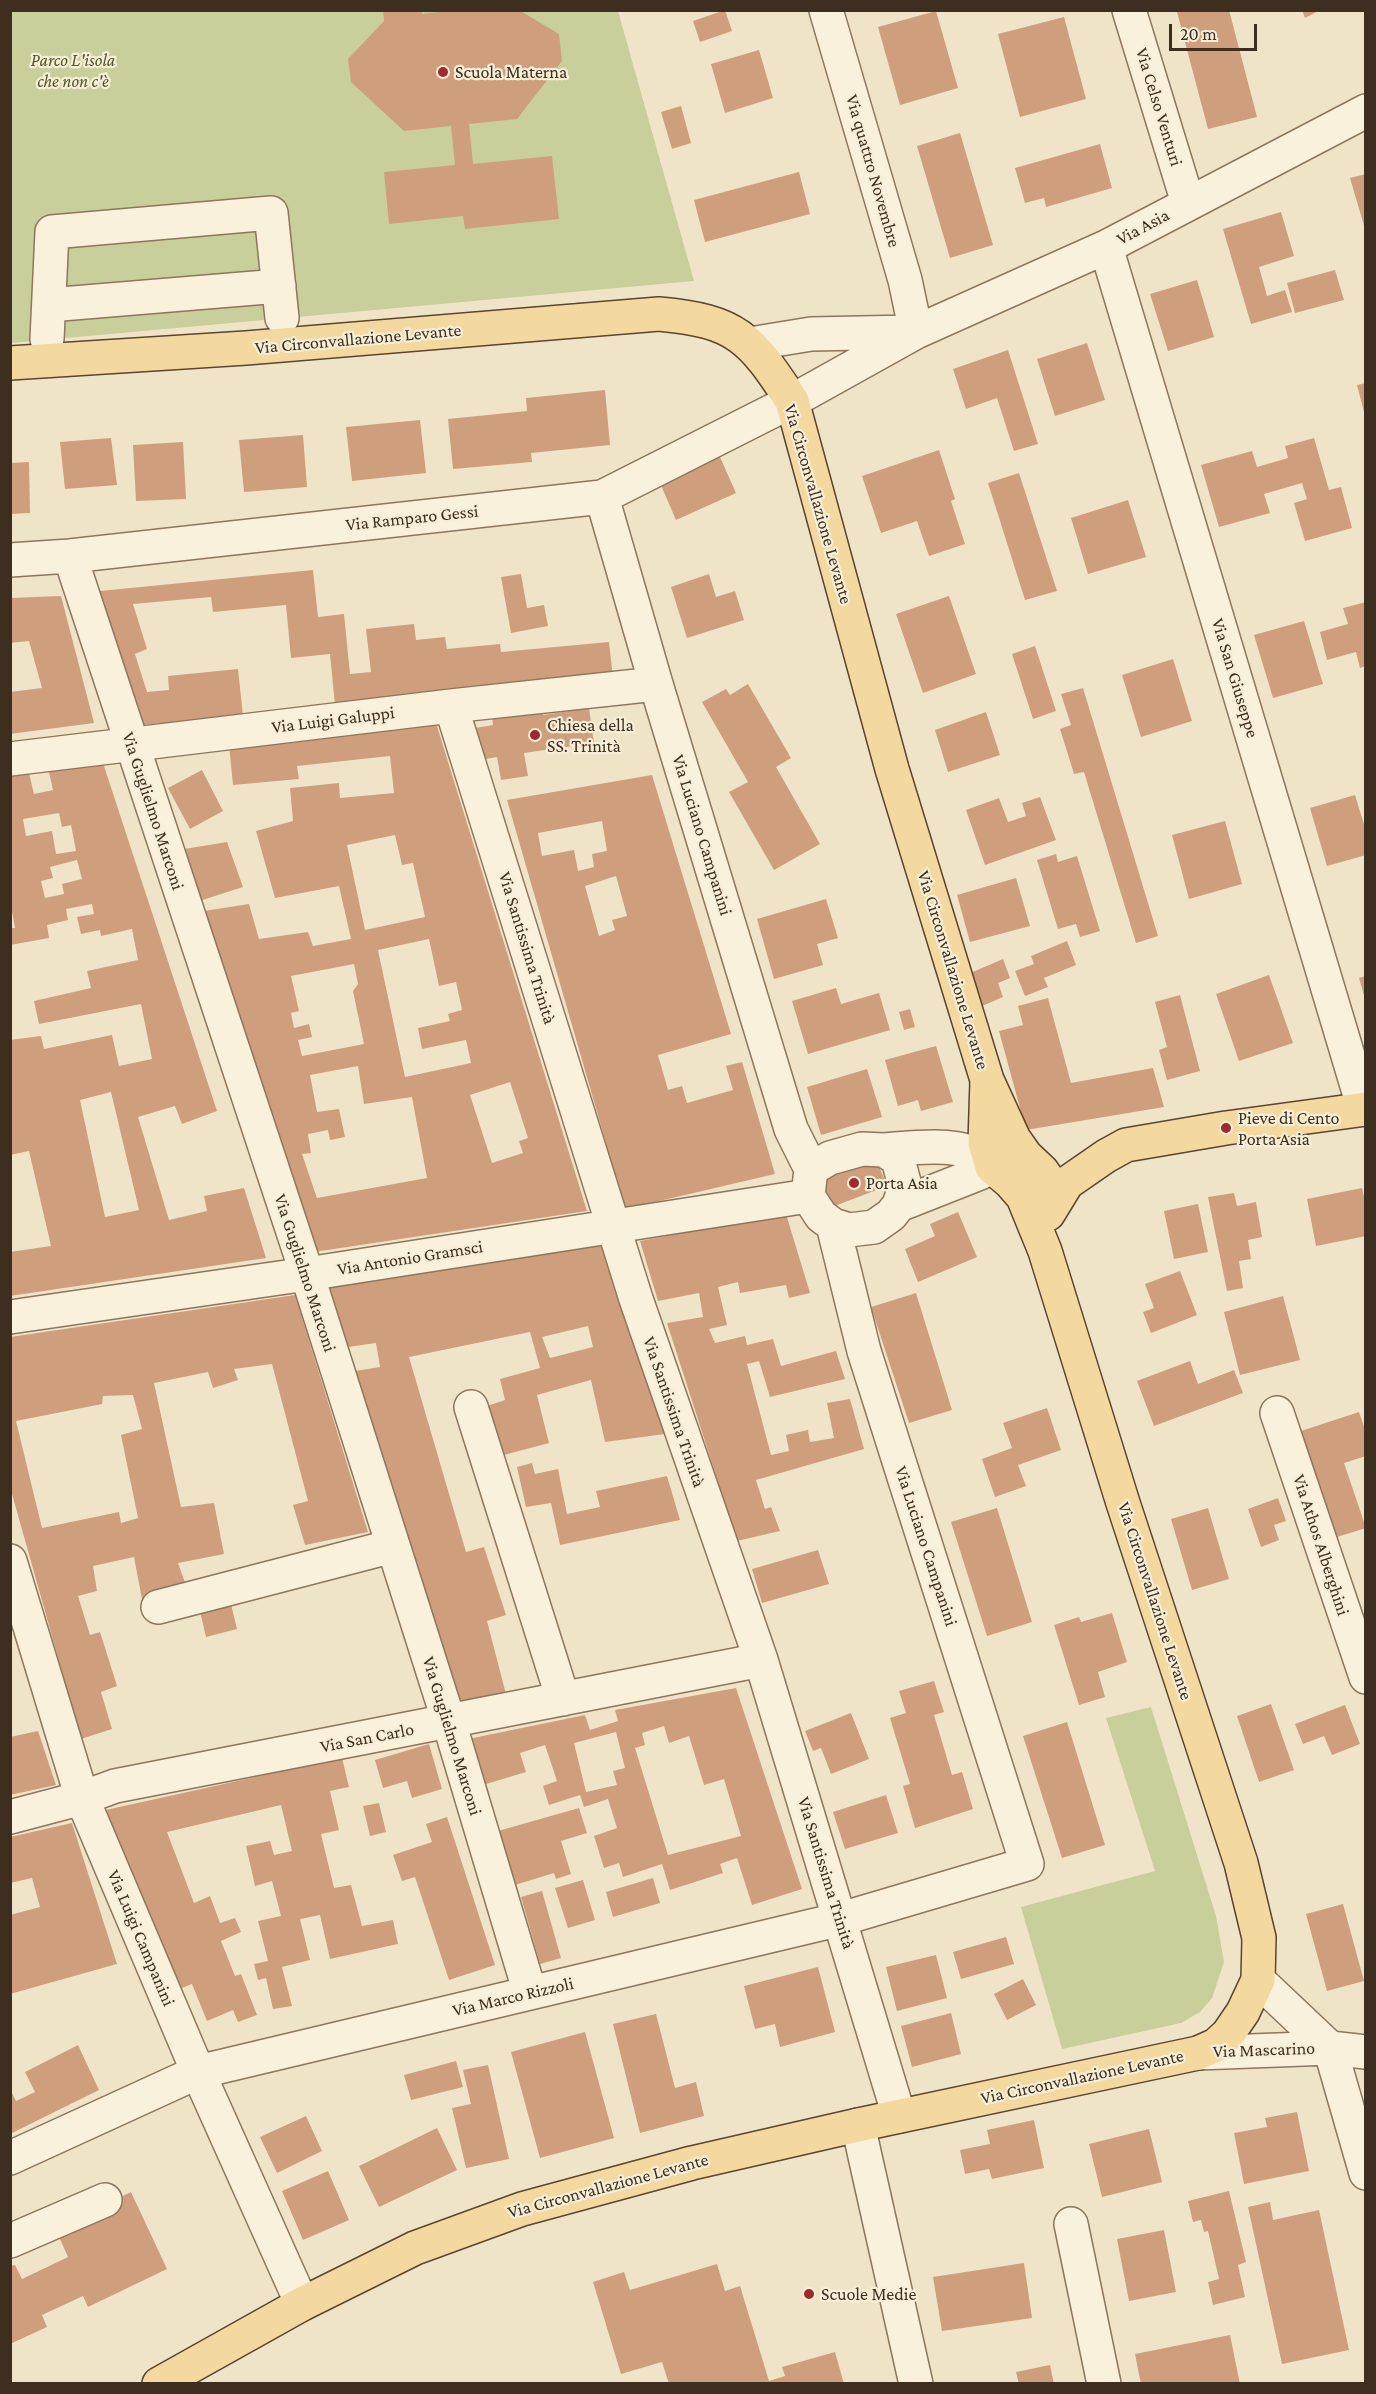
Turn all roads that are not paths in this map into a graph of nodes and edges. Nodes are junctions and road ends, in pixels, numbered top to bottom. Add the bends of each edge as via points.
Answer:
1 (826, 10) edge
2 (1129, 10) edge
3 (1365, 111) edge
4 (1188, 203) junction
5 (1106, 247) junction
6 (279, 286) junction
7 (49, 305) junction
8 (282, 318) dead end
9 (916, 332) junction
10 (47, 339) dead end
11 (750, 344) junction
12 (10, 363) edge
13 (792, 401) junction
14 (602, 497) junction
15 (70, 556) junction
16 (10, 560) edge
17 (656, 684) junction
18 (451, 706) junction
19 (131, 744) junction
20 (10, 759) edge
21 (986, 1096) junction
22 (1365, 1109) edge
23 (1126, 1145) junction
24 (921, 1147) junction
25 (884, 1150) junction
26 (1009, 1168) junction
27 (809, 1183) junction
28 (1059, 1195) junction
29 (899, 1205) junction
30 (613, 1225) junction
31 (833, 1226) junction
32 (1045, 1251) junction
33 (307, 1274) junction
34 (10, 1317) edge
35 (471, 1407) dead end
36 (1277, 1413) dead end
37 (393, 1546) junction
38 (10, 1562) edge
39 (158, 1607) dead end
40 (761, 1660) junction
41 (1365, 1677) edge
42 (563, 1699) junction
43 (449, 1722) junction
44 (82, 1798) junction
45 (10, 1817) edge
46 (1027, 1864) joint
47 (841, 1919) junction
48 (1257, 1980) junction
49 (530, 1993) junction
50 (1330, 2048) junction
51 (1365, 2052) edge
52 (1198, 2053) junction
53 (198, 2072) junction
54 (899, 2116) junction
55 (858, 2125) junction
56 (10, 2158) edge
57 (1365, 2173) edge
58 (105, 2200) dead end
59 (1071, 2224) dead end
60 (10, 2241) edge
61 (302, 2304) junction
62 (169, 2381) edge
63 (916, 2384) edge
64 (1104, 2384) edge

1 - 9 street, Via quattro Novembre
2 - 4 street, Via Celso Venturi
3 - 4 street, Via Asia
4 - 5 street, Via Asia
5 - 9 street, Via Asia
5 - 22 street, Via San Giuseppe
6 - 7 street
6 - 7 street via 271,213 52,232
6 - 8 street
7 - 10 street
9 - 11 street, Via Asia via 811,334
9 - 13 street, Via Asia
11 - 12 main road, Via Circonvallazione Levante via 711,322 659,314
11 - 13 main road, Via Circonvallazione Levante
13 - 14 street, Via Ramparo Gessi
13 - 21 main road, Via Circonvallazione Levante
14 - 15 street, Via Ramparo Gessi
14 - 17 street, Via Luciano Campanini
15 - 16 street, Via Ramparo Gessi
15 - 19 street, Via Guglielmo Marconi
17 - 18 street, Via Luigi Galuppi
17 - 27 street, Via Luciano Campanini
18 - 19 street, Via Luigi Galuppi
18 - 30 street, Via Santissima Trinità
19 - 20 street, Via Luigi Galuppi
19 - 33 street, Via Guglielmo Marconi
21 - 24 street via 975,1126
21 - 26 main road, Via Circonvallazione Levante via 1014,1139
22 - 23 main road, Via Circonvallazione Levante
23 - 26 main road
23 - 28 main road, Via Circonvallazione Levante via 1067,1183
24 - 25 street, Via Antonio Gramsci
24 - 26 street via 958,1149
25 - 27 street, Via Antonio Gramsci via 862,1149 830,1158
25 - 29 street via 897,1159 903,1172 905,1186
26 - 28 main road, Via Circonvallazione Levante via 1042,1171
26 - 29 street
26 - 32 main road, Via Circonvallazione Levante
27 - 30 street, Via Antonio Gramsci
27 - 31 street via 821,1216
28 - 32 main road, Via Circonvallazione Levante via 1048,1211
29 - 31 street via 874,1227 849,1230
30 - 33 street, Via Antonio Gramsci
30 - 40 street, Via Santissima Trinità
31 - 46 street, Via Luciano Campanini via 864,1351
32 - 48 main road, Via Circonvallazione Levante via 1241,1863 1259,1938
33 - 34 street, Via Antonio Gramsci
33 - 37 street, Via Guglielmo Marconi
35 - 42 street
36 - 41 street, Via Athos Alberghini
37 - 39 street
37 - 43 street, Via Guglielmo Marconi
38 - 44 street, Via Luigi Campanini
40 - 42 street, Via San Carlo
40 - 47 street, Via Santissima Trinità
42 - 43 street, Via San Carlo
43 - 44 street, Via San Carlo via 115,1786
43 - 49 street, Via Guglielmo Marconi
44 - 45 street, Via San Carlo
44 - 53 street, Via Luigi Campanini
46 - 47 street, Via Marco Rizzoli
47 - 49 street, Via Marco Rizzoli
47 - 54 street, Via Santissima Trinità
48 - 50 street, Via Mascarino
48 - 52 main road, Via Circonvallazione Levante via 1228,2034
49 - 53 street, Via Marco Rizzoli
50 - 51 street, Via Mascarino
50 - 52 street, Via Mascarino
50 - 57 street
52 - 54 main road, Via Circonvallazione Levante
53 - 56 street, Via Marco Rizzoli
53 - 61 street, Via Luigi Campanini
54 - 55 main road, Via Circonvallazione Levante
55 - 61 main road, Via Circonvallazione Levante via 692,2163 522,2209 415,2248
55 - 63 street
58 - 60 street
59 - 64 street
61 - 62 main road, Via Circonvallazione Levante

